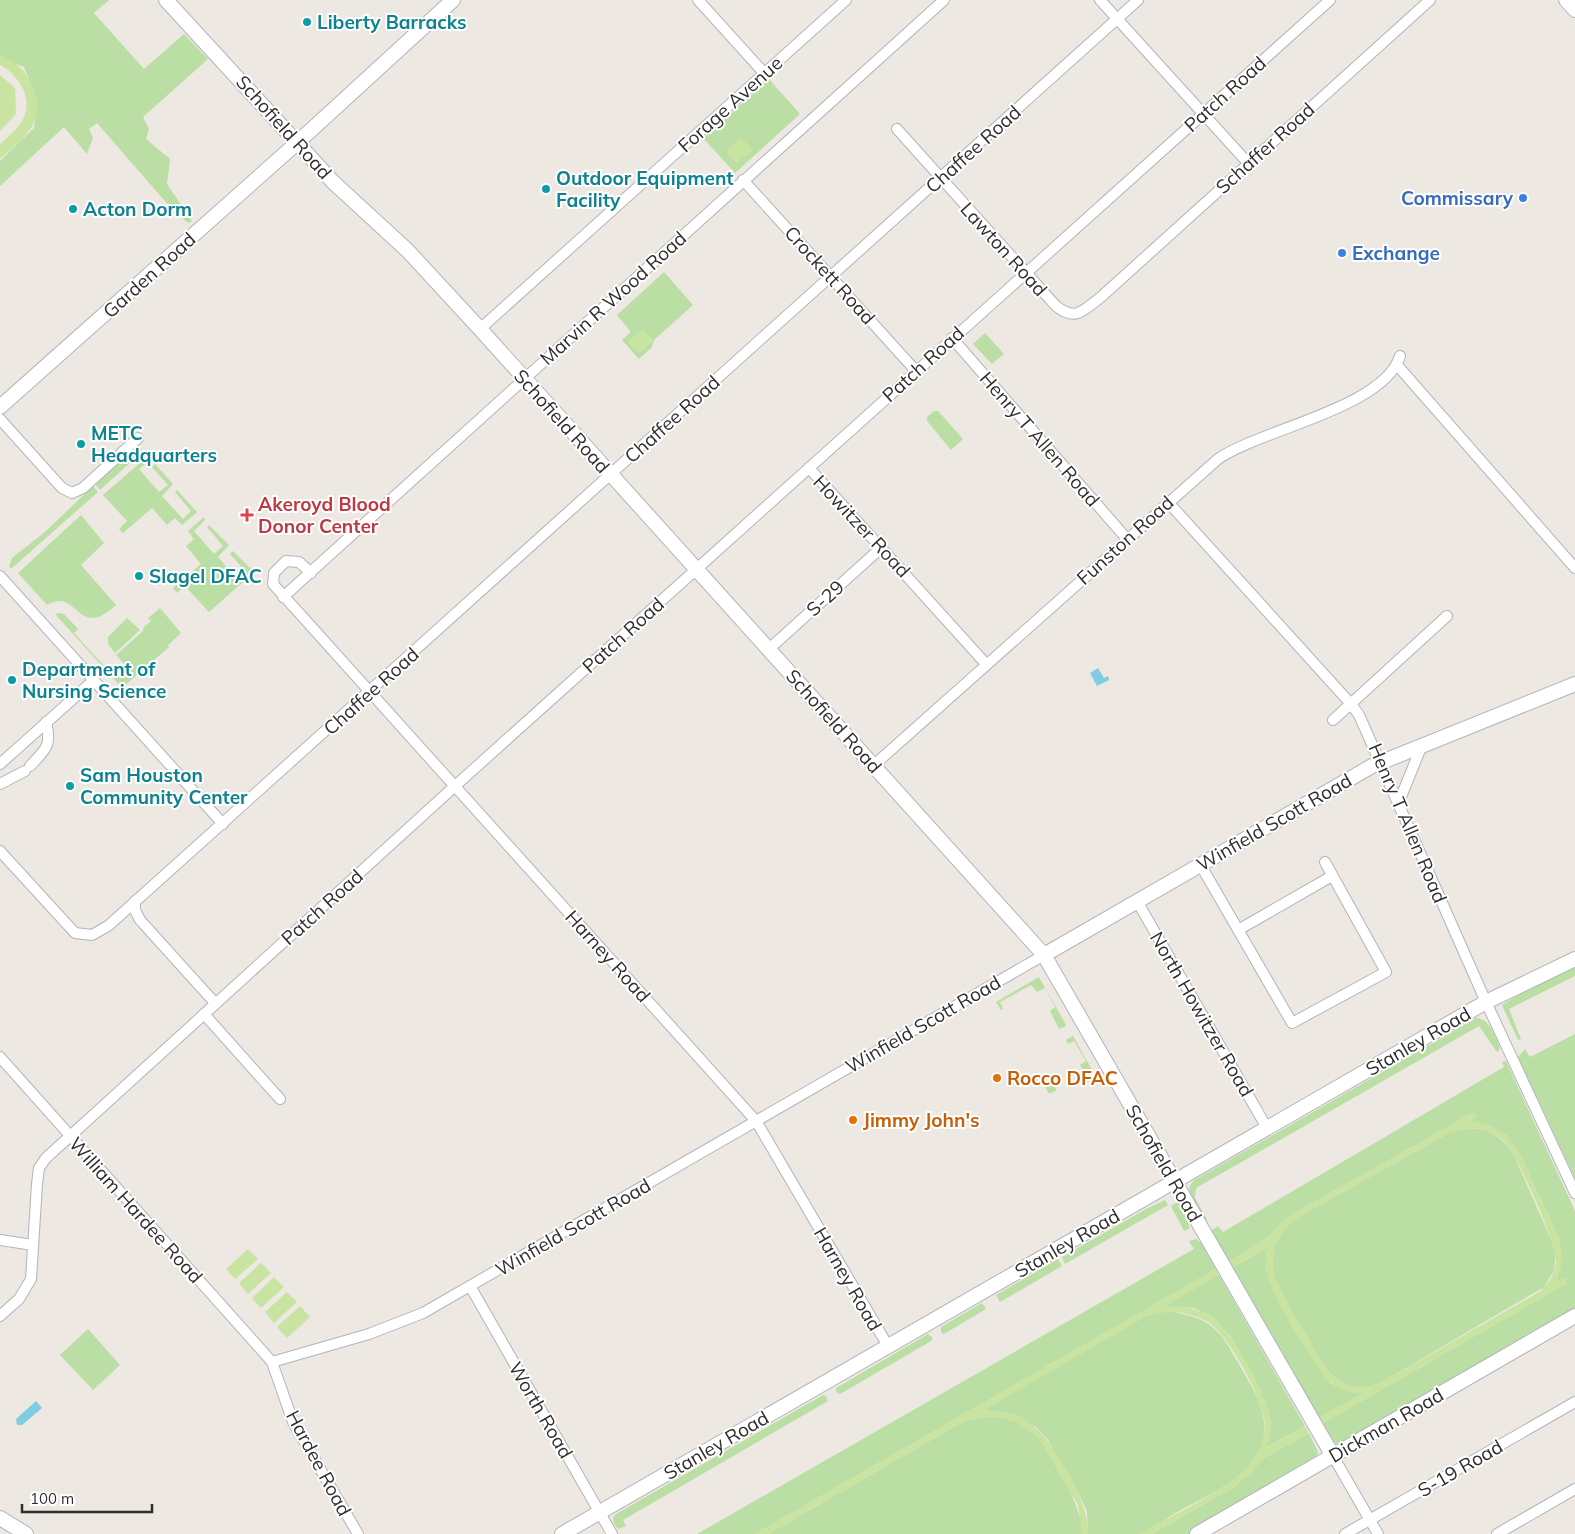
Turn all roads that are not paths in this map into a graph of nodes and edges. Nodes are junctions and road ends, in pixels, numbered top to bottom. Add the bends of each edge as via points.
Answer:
1 (166, 0) edge
2 (453, 0) edge
3 (698, 0) edge
4 (846, 0) edge
5 (944, 0) edge
6 (1100, 0) edge
7 (1138, 0) edge
8 (1330, 0) edge
9 (1430, 0) edge
10 (1566, 0) edge
11 (1575, 10) edge
12 (1117, 19) junction
13 (764, 73) junction
14 (1203, 114) junction
15 (897, 130) dead end
16 (298, 142) junction
17 (1248, 163) junction
18 (940, 178) junction
19 (743, 180) junction
20 (1027, 273) junction
21 (830, 277) junction
22 (1101, 297) joint
23 (480, 329) junction
24 (952, 338) junction
25 (916, 371) junction
26 (525, 379) junction
27 (0, 407) edge
28 (0, 419) edge
29 (138, 438) dead end
30 (808, 468) junction
31 (611, 474) junction
32 (1168, 502) junction
33 (1127, 539) junction
34 (882, 547) junction
35 (1575, 568) edge
36 (697, 569) junction
37 (310, 573) junction
38 (0, 576) edge
39 (283, 597) junction
40 (1447, 616) dead end
41 (769, 649) junction
42 (986, 664) junction
43 (94, 680) junction
44 (1575, 684) edge
45 (370, 692) junction
46 (1351, 704) junction
47 (1333, 720) dead end
48 (46, 722) junction
49 (1422, 745) junction
50 (1381, 761) junction
51 (0, 764) edge
52 (874, 765) junction
53 (0, 784) edge
54 (455, 786) junction
55 (1399, 802) junction
56 (223, 824) junction
57 (0, 851) edge
58 (1325, 862) dead end
59 (1200, 864) junction
60 (1332, 876) junction
61 (135, 901) junction
62 (1137, 901) junction
63 (1238, 930) junction
64 (1044, 955) junction
65 (1575, 959) edge
66 (1486, 1002) junction
67 (215, 1003) junction
68 (204, 1014) junction
69 (0, 1058) edge
70 (280, 1099) dead end
71 (756, 1121) junction
72 (1267, 1128) junction
73 (70, 1136) junction
74 (1175, 1181) junction
75 (1575, 1193) edge
76 (0, 1240) edge
77 (33, 1245) junction
78 (470, 1286) junction
79 (0, 1316) edge
80 (1575, 1316) edge
81 (888, 1346) junction
82 (272, 1362) junction
83 (1575, 1402) edge
84 (1333, 1456) junction
85 (1575, 1489) edge
86 (599, 1513) junction
87 (0, 1518) edge
88 (1370, 1520) junction
89 (26, 1534) edge
90 (358, 1534) edge
91 (562, 1534) edge
92 (612, 1534) edge
93 (1197, 1534) edge
94 (1344, 1534) edge
95 (1378, 1534) edge
96 (1498, 1534) edge

1 - 16 street, Schofield Road
2 - 16 street, Garden Road
3 - 13 street
4 - 13 street, Forage Avenue
5 - 19 street, Marvin R Wood Road
6 - 12 street
7 - 12 street, Chaffee Road
8 - 14 street, Patch Road
9 - 17 street, Schaffer Road
10 - 11 street
12 - 14 street
12 - 18 street, Chaffee Road
13 - 23 street, Forage Avenue
14 - 17 street
14 - 20 street, Patch Road
15 - 18 street, Lawton Road
16 - 23 street, Schofield Road via 333,182 408,251
16 - 27 street, Garden Road
17 - 22 street, Schaffer Road
18 - 20 street, Lawton Road
18 - 21 street, Chaffee Road
19 - 21 street, Crockett Road
19 - 26 street, Marvin R Wood Road
20 - 22 street, Lawton Road via 1056,306 1068,314 1082,311
20 - 24 street, Patch Road
21 - 25 street, Crockett Road
21 - 31 street, Chaffee Road
23 - 26 street, Schofield Road
24 - 25 street, Patch Road
24 - 33 street, Henry T Allen Road
25 - 30 street, Patch Road
26 - 31 street, Schofield Road
26 - 37 street, Marvin R Wood Road
28 - 29 street via 62,488 72,493 83,488
30 - 34 street, Howitzer Road
30 - 36 street, Patch Road
31 - 36 street, Schofield Road
31 - 45 street, Chaffee Road
32 - 33 street, Funston Road
32 - 35 street, Funston Road via 1233,449 1369,391 1398,361
32 - 46 street, Henry T Allen Road
33 - 42 street, Funston Road
34 - 41 street, S-29
34 - 42 street, Howitzer Road
36 - 41 street, Schofield Road
36 - 54 street, Patch Road
37 - 39 street, Marvin R Wood Road
37 - 39 street, Harney Road via 299,562 286,562 279,568 272,578
38 - 43 street
39 - 45 street, Harney Road
40 - 46 street
41 - 52 street, Schofield Road
42 - 52 street, Funston Road
43 - 48 street
43 - 56 street
44 - 49 street, Winfield Scott Road
45 - 54 street, Harney Road
45 - 56 street, Chaffee Road
46 - 47 street
46 - 50 street, Henry T Allen Road
48 - 51 street
48 - 53 street via 49,745 28,769
49 - 50 street, Winfield Scott Road
49 - 55 street
50 - 55 street, Henry T Allen Road
50 - 59 street, Winfield Scott Road
52 - 64 street, Schofield Road
54 - 67 street, Patch Road
54 - 71 street, Harney Road
55 - 66 street, Henry T Allen Road
56 - 61 street, Chaffee Road
57 - 61 street, Chaffee Road via 75,933 92,935 108,926
58 - 60 street
59 - 62 street, Winfield Scott Road
59 - 63 street
60 - 63 street
60 - 63 street via 1386,972 1292,1024
61 - 67 street via 140,920
62 - 64 street, Winfield Scott Road
62 - 72 street, North Howitzer Road
64 - 71 street, Winfield Scott Road
64 - 74 street, Schofield Road
65 - 66 street, Stanley Road
66 - 72 street, Stanley Road
66 - 75 street, Henry T Allen Road
67 - 68 street, Patch Road
68 - 70 street
68 - 73 street, Patch Road
69 - 73 street, William Hardee Road
71 - 78 street, Winfield Scott Road
71 - 81 street, Harney Road
72 - 74 street, Stanley Road
73 - 77 street, Patch Road via 39,1168
73 - 82 street, William Hardee Road
74 - 81 street, Stanley Road
74 - 84 street, Schofield Road
76 - 77 street
77 - 79 street, Patch Road via 31,1279 19,1299
78 - 82 street, Winfield Scott Road via 398,1324
78 - 86 street, Worth Road
80 - 84 street, Dickman Road
81 - 86 street, Stanley Road
82 - 90 street, Hardee Road via 294,1422
83 - 88 street, S-19 Road
84 - 88 street, Schofield Road
84 - 93 street, Dickman Road
85 - 96 street
86 - 91 street, Stanley Road
86 - 92 street, Worth Road
87 - 89 street
88 - 94 street, S-19 Road
88 - 95 street, Schofield Road

